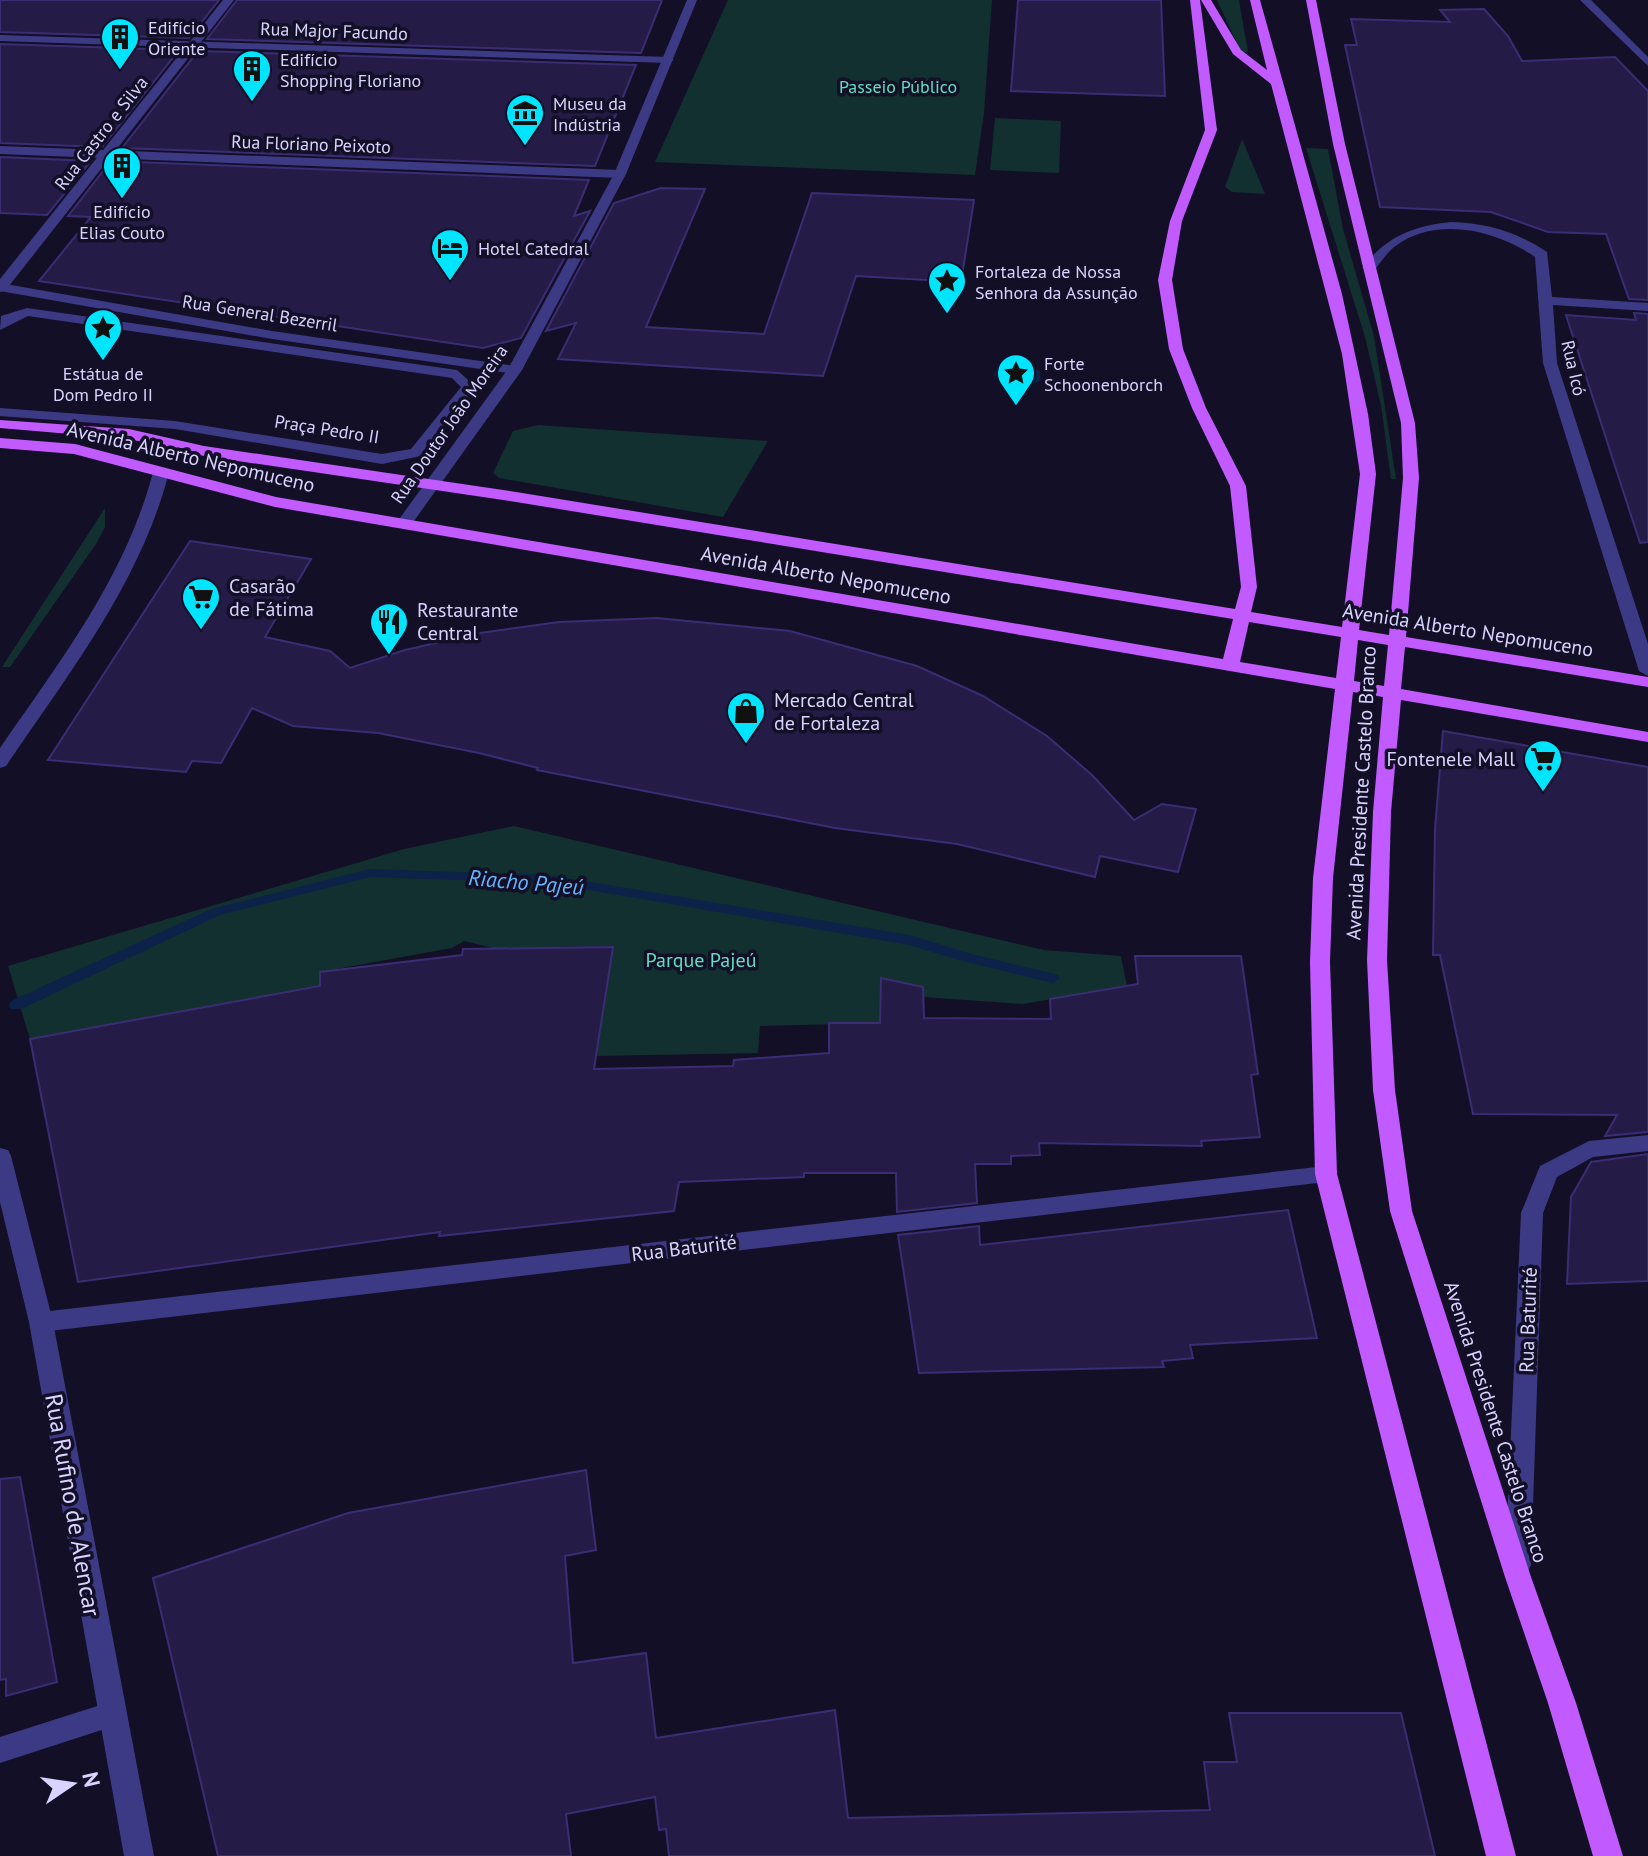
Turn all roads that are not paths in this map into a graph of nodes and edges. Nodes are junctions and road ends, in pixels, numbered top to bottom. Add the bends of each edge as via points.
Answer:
1 (229, 0) edge
2 (692, 0) edge
3 (1195, 0) edge
4 (1206, 0) edge
5 (1255, 0) edge
6 (1311, 0) edge
7 (1585, 0) edge
8 (0, 38) edge
9 (194, 44) junction
10 (668, 60) junction
11 (1648, 63) edge
12 (1274, 81) junction
13 (0, 150) edge
14 (108, 154) junction
15 (620, 174) junction
16 (1369, 268) junction
17 (0, 288) edge
18 (1547, 301) junction
19 (1648, 307) edge
20 (0, 326) edge
21 (515, 370) junction
22 (0, 412) edge
23 (0, 424) edge
24 (0, 443) edge
25 (161, 472) junction
26 (432, 485) junction
27 (403, 525) junction
28 (1242, 616) junction
29 (1230, 667) junction
30 (1648, 671) edge
31 (1648, 682) edge
32 (1648, 737) edge
33 (0, 762) edge
34 (1648, 1143) edge
35 (0, 1156) edge
36 (1326, 1174) junction
37 (41, 1322) junction
38 (1518, 1577) junction
39 (110, 1715) junction
40 (0, 1750) edge
41 (139, 1856) edge
42 (1501, 1856) edge
43 (1608, 1856) edge

1 - 9 street, Rua Castro e Silva
2 - 10 street, Rua Doutor João Moreira
3 - 28 main road via 1211,130 1176,221 1165,280 1176,349 1238,486 1249,587
4 - 12 main road via 1237,52
5 - 12 main road, Avenida Presidente Castelo Branco
6 - 16 main road, Avenida Presidente Castelo Branco
7 - 11 street
8 - 9 street, Rua Major Facundo
9 - 10 street, Rua Major Facundo
9 - 14 street, Rua Castro e Silva
10 - 15 street, Rua Doutor João Moreira
12 - 36 main road, Avenida Presidente Castelo Branco via 1344,327 1363,418 1368,474 1323,878
13 - 14 street, Rua Floriano Peixoto
14 - 15 street, Rua Floriano Peixoto
14 - 17 street, Rua Castro e Silva
15 - 21 street, Rua Doutor João Moreira
16 - 18 street, Rua Icó via 1393,241 1408,235 1436,227 1473,227 1507,235 1542,255
16 - 38 main road, Avenida Presidente Castelo Branco via 1402,391 1411,478 1382,812 1377,960 1384,1090 1401,1211
17 - 21 street, Rua General Bezerril
18 - 19 street
18 - 30 street, Rua Icó via 1550,363
20 - 22 street, Praça Pedro II via 27,312 457,374 469,387 416,453 382,459 175,425
21 - 26 street, Rua Doutor João Moreira
23 - 26 main road, Avenida Alberto Nepomuceno via 129,434 204,451
24 - 25 main road, Avenida Alberto Nepomuceno via 75,449
25 - 27 main road, Avenida Alberto Nepomuceno via 275,502
25 - 33 street via 150,520 91,627
26 - 27 street, Rua Doutor João Moreira
26 - 28 main road, Avenida Alberto Nepomuceno
27 - 29 main road, Avenida Alberto Nepomuceno
28 - 29 main road
28 - 31 main road, Avenida Alberto Nepomuceno
29 - 32 main road, Avenida Alberto Nepomuceno
34 - 38 street, Rua Baturité via 1589,1149 1548,1172 1532,1213
35 - 37 street, Rua Rufino de Alencar
36 - 37 street, Rua Baturité
36 - 42 main road, Avenida Presidente Castelo Branco
37 - 39 street, Rua Rufino de Alencar
38 - 43 main road, Avenida Presidente Castelo Branco
39 - 40 street
39 - 41 street, Rua Rufino de Alencar

